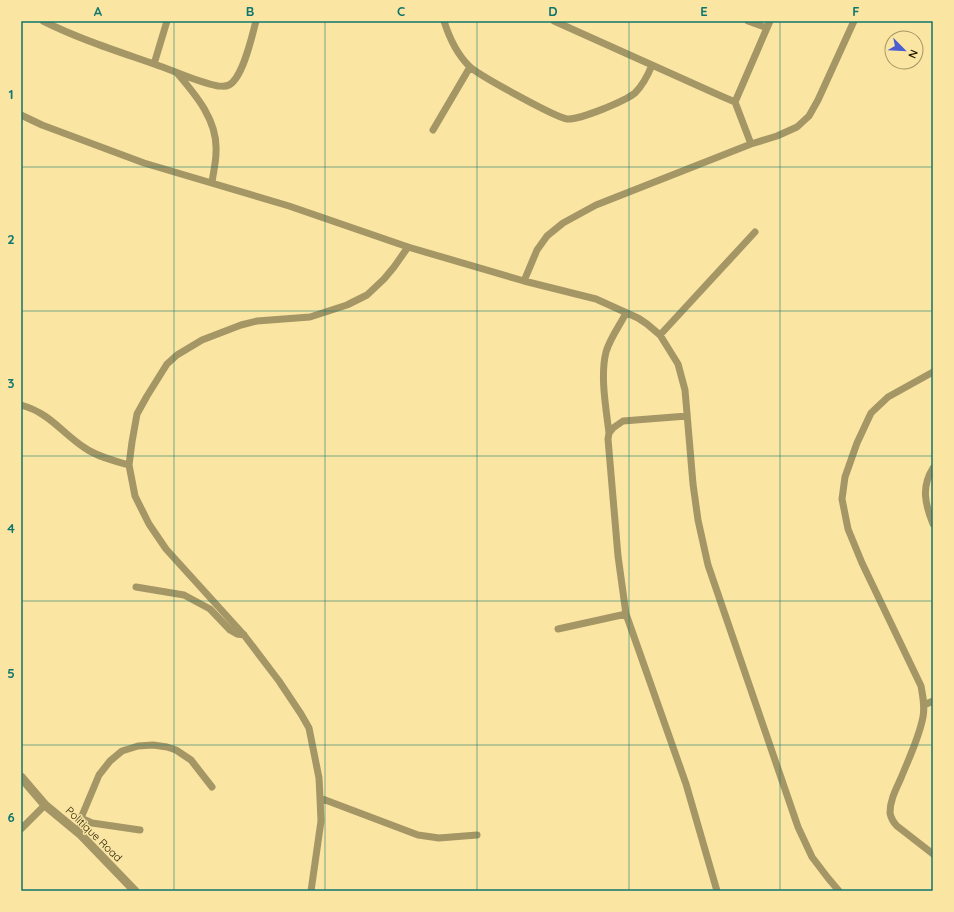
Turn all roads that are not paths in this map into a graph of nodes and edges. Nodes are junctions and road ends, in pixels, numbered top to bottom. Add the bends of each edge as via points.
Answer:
1 (43, 21) edge
2 (167, 21) edge
3 (256, 21) edge
4 (444, 21) edge
5 (554, 21) edge
6 (748, 21) edge
7 (854, 21) edge
8 (768, 25) edge
9 (154, 64) junction
10 (652, 65) junction
11 (470, 67) junction
12 (176, 72) junction
13 (735, 102) junction
14 (21, 115) edge
15 (433, 130) dead end
16 (751, 144) junction
17 (212, 183) junction
18 (755, 232) dead end
19 (408, 247) junction
20 (524, 281) junction
21 (626, 313) junction
22 (660, 335) junction
23 (933, 372) edge
24 (21, 405) edge
25 (687, 416) junction
26 (610, 433) junction
27 (129, 465) junction
28 (933, 468) edge
29 (933, 524) edge
30 (136, 587) dead end
31 (626, 614) junction
32 (558, 629) dead end
33 (244, 635) junction
34 (933, 701) edge
35 (924, 704) junction
36 (21, 777) edge
37 (212, 787) dead end
38 (320, 798) junction
39 (45, 805) junction
40 (81, 818) junction
41 (21, 829) edge
42 (140, 830) dead end
43 (80, 834) junction
44 (477, 835) dead end
45 (933, 854) edge
46 (135, 891) edge
47 (311, 891) edge
48 (718, 891) edge
49 (839, 891) edge

1 - 9 street
2 - 9 street
3 - 12 street via 245,59 237,78 231,84 216,86
4 - 11 street via 454,45
5 - 10 street
6 - 8 street
7 - 16 street via 809,116 797,127
8 - 13 street
9 - 12 street
10 - 11 street via 644,82 625,99 577,118 567,119
10 - 13 street
11 - 15 street
12 - 17 street via 194,92 216,136
13 - 16 street
14 - 17 street via 84,142
16 - 20 street via 596,205 563,223 547,236 537,250
17 - 19 street via 289,206
18 - 22 street
19 - 20 street
19 - 27 street via 384,279 367,294 347,306 310,316 256,321 241,325 202,340 177,355 166,364 137,414
20 - 21 street via 596,299
21 - 22 street via 647,324
21 - 26 street via 610,341 604,360
22 - 25 street via 678,364
23 - 35 street via 888,397 871,413 845,477 842,499 848,529 921,686
24 - 27 street via 44,414 86,449
25 - 26 street via 623,421
25 - 49 street via 698,520 708,565 798,827 812,857
26 - 31 street via 608,440 616,541
27 - 33 street via 135,496 149,524 166,548
28 - 29 street via 925,494
30 - 33 street via 184,595 210,610 230,630
31 - 32 street
31 - 48 street via 686,784
33 - 38 street via 279,681 309,728 319,778
34 - 35 street
35 - 45 street via 917,739 894,793 890,812 893,822
36 - 39 street, Politique Road
37 - 40 street via 184,754 167,747 138,746 122,751 106,766 99,775
38 - 44 street via 418,835 439,838
38 - 47 street via 321,821
39 - 41 street
39 - 43 street, Politique Road
40 - 42 street via 92,823
40 - 43 street
43 - 46 street, Politique Road

